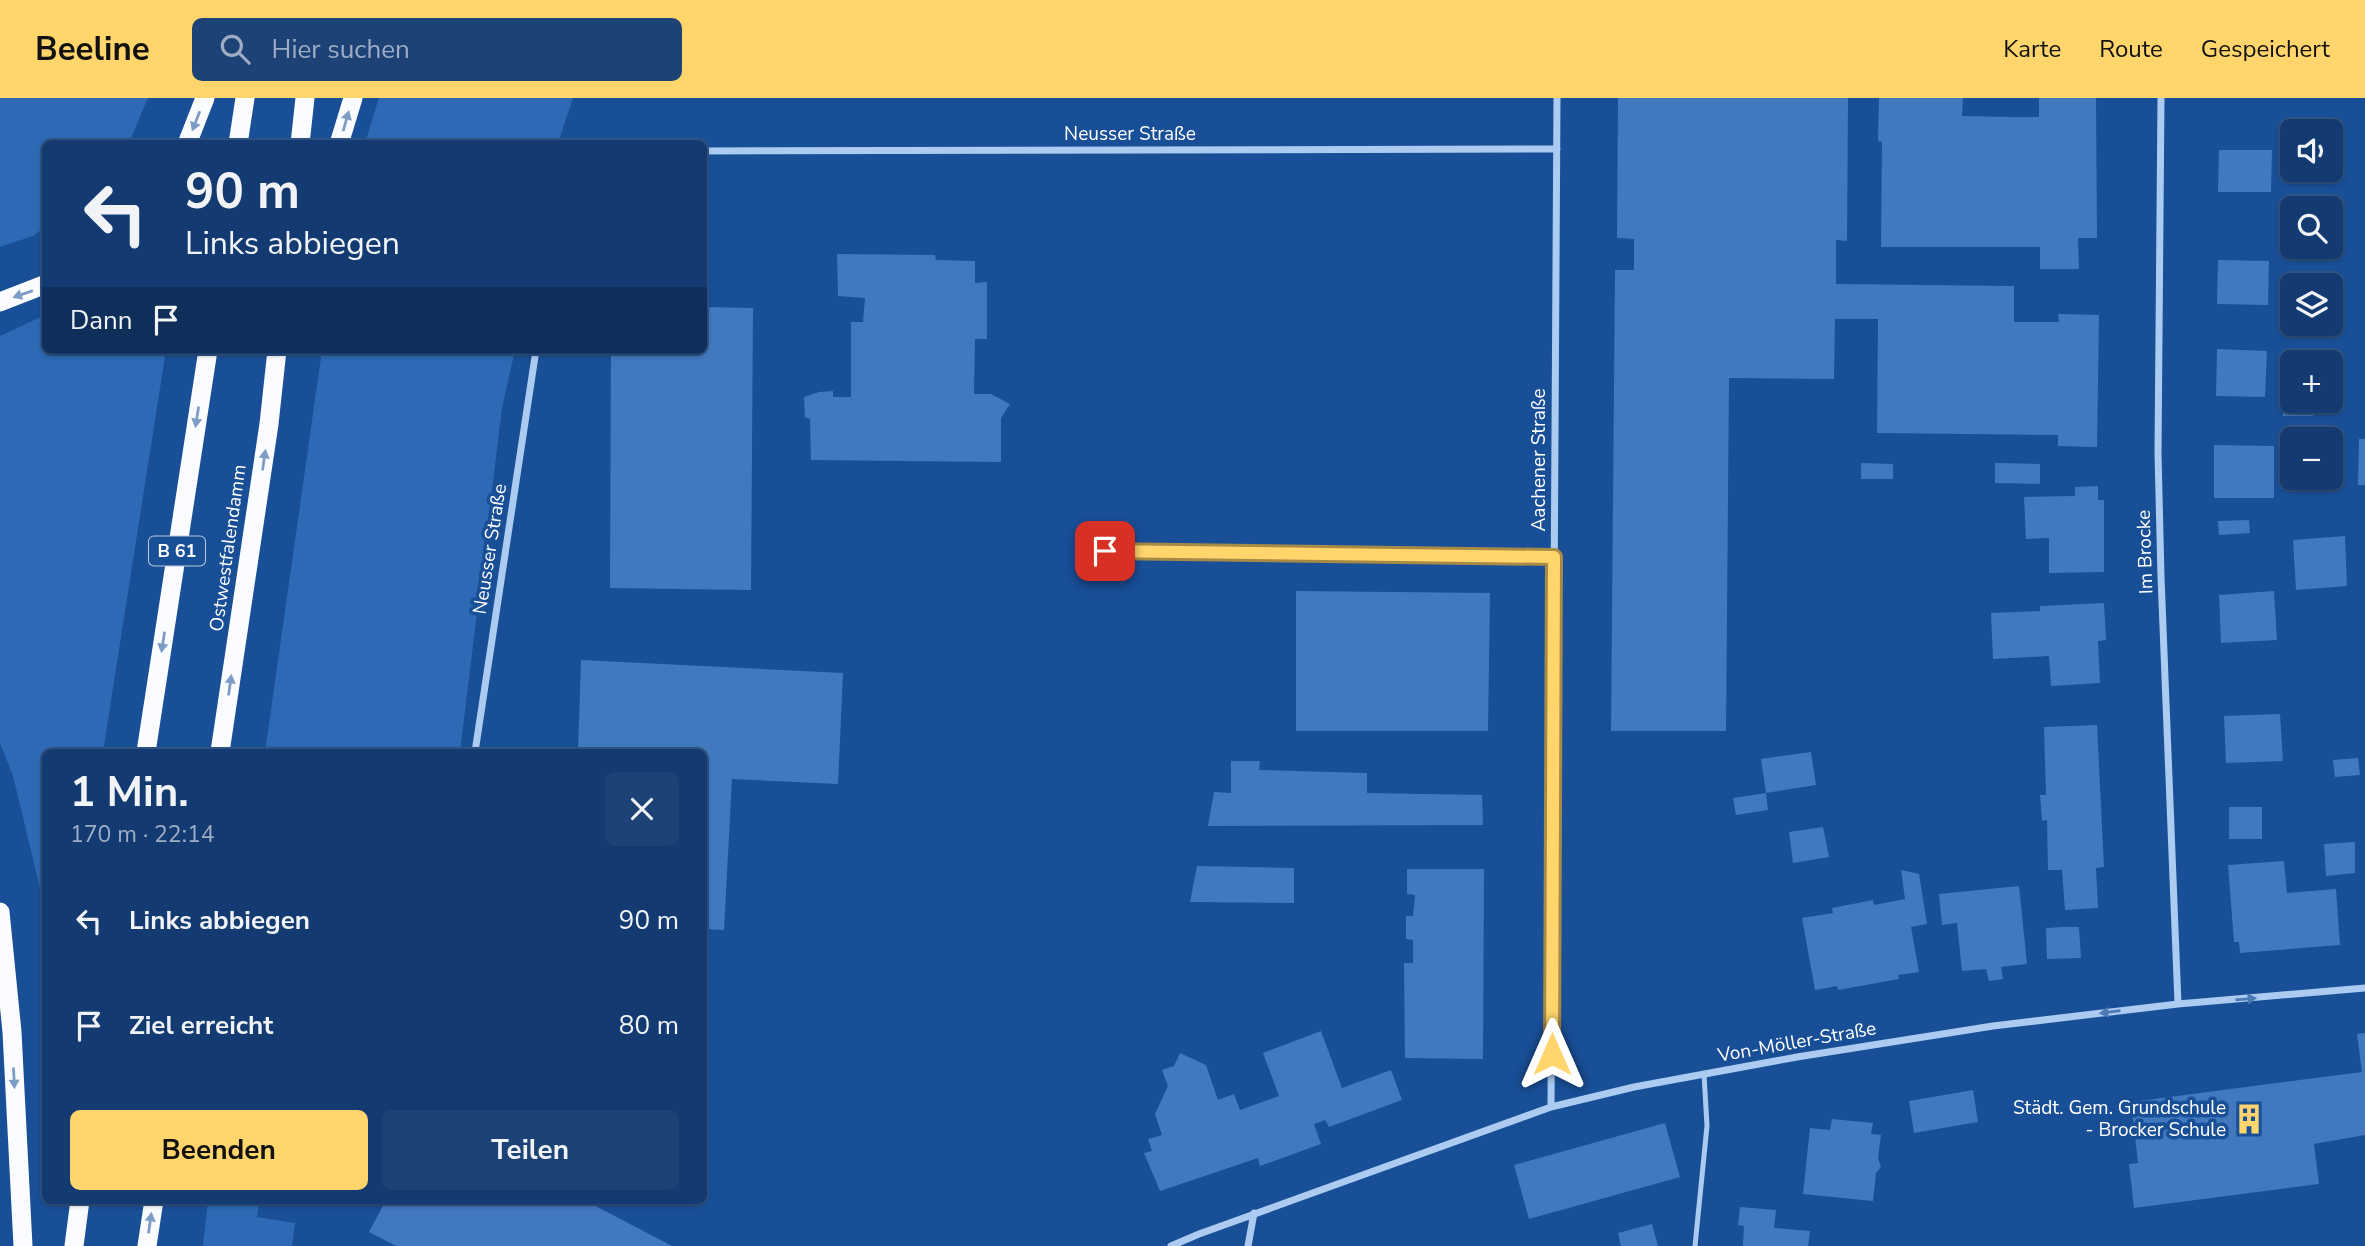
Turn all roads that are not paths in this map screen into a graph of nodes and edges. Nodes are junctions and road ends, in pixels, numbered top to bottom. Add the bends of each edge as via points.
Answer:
1 (205, 98) edge
2 (245, 98) edge
3 (305, 98) edge
4 (352, 98) edge
5 (1557, 98) edge
6 (2161, 98) edge
7 (189, 140) edge
8 (239, 140) edge
9 (300, 140) edge
10 (340, 140) edge
11 (1557, 149) junction
12 (707, 151) edge
13 (42, 286) edge
14 (0, 302) edge
15 (207, 354) edge
16 (277, 354) edge
17 (287, 354) edge
18 (535, 354) edge
19 (269, 424) junction
20 (1105, 551) dead end
21 (1554, 557) junction
22 (145, 749) edge
23 (220, 749) edge
24 (475, 749) edge
25 (0, 912) edge
26 (2365, 988) edge
27 (2178, 1004) junction
28 (1704, 1074) junction
29 (1551, 1107) junction
30 (79, 1204) edge
31 (153, 1204) edge
32 (1254, 1213) junction
33 (23, 1246) edge
34 (74, 1246) edge
35 (147, 1246) edge
36 (1171, 1246) edge
37 (1248, 1246) edge
38 (1695, 1246) edge

1 -> 7 highway
2 - 8 highway
3 - 9 highway
10 -> 4 highway
5 - 11 street, Aachener Straße
6 - 27 street, Im Brocke via 2158,436
11 - 12 street, Neusser Straße
11 - 21 street, Aachener Straße
13 -> 14 highway
15 -> 22 highway, B 61
16 - 19 highway, Ostwestfalendamm
17 - 19 highway
18 - 24 street, Neusser Straße
23 -> 19 highway, Ostwestfalendamm
20 - 21 lane
21 - 29 street, Aachener Straße
25 -> 33 highway via 12,1032
27 -> 26 street, Von-Möller-Straße
27 -> 28 street, Von-Möller-Straße via 1973,1029
28 - 29 street, Von-Möller-Straße
28 - 38 lane via 1707,1126
29 - 32 street, Von-Möller-Straße
30 - 34 highway
35 -> 31 highway
32 - 36 street, Von-Möller-Straße
32 - 37 street

